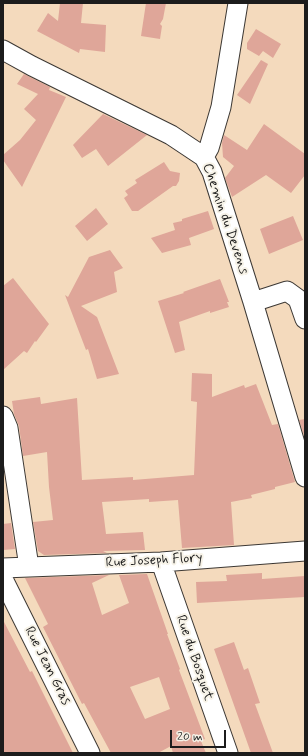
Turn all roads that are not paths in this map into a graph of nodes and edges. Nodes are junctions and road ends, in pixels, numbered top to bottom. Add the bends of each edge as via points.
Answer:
1 (238, 3) edge
2 (3, 50) edge
3 (204, 157) junction
4 (253, 302) junction
5 (305, 319) edge
6 (3, 416) edge
7 (305, 477) edge
8 (305, 551) edge
9 (161, 562) junction
10 (29, 567) junction
11 (3, 568) edge
12 (3, 579) edge
13 (90, 753) edge
14 (228, 753) edge

1 - 3 street via 221,107
2 - 3 street, Chemin du Devens via 171,135
3 - 4 street, Chemin du Devens via 212,172
4 - 5 street via 287,291 298,299
4 - 7 street, Chemin du Devens
6 - 10 street via 8,428
8 - 9 street, Rue Joseph Flory
9 - 10 street, Rue Joseph Flory
9 - 14 street, Rue du Bosquet
10 - 11 street, Rue Joseph Flory
12 - 13 street, Rue Jean Gras

